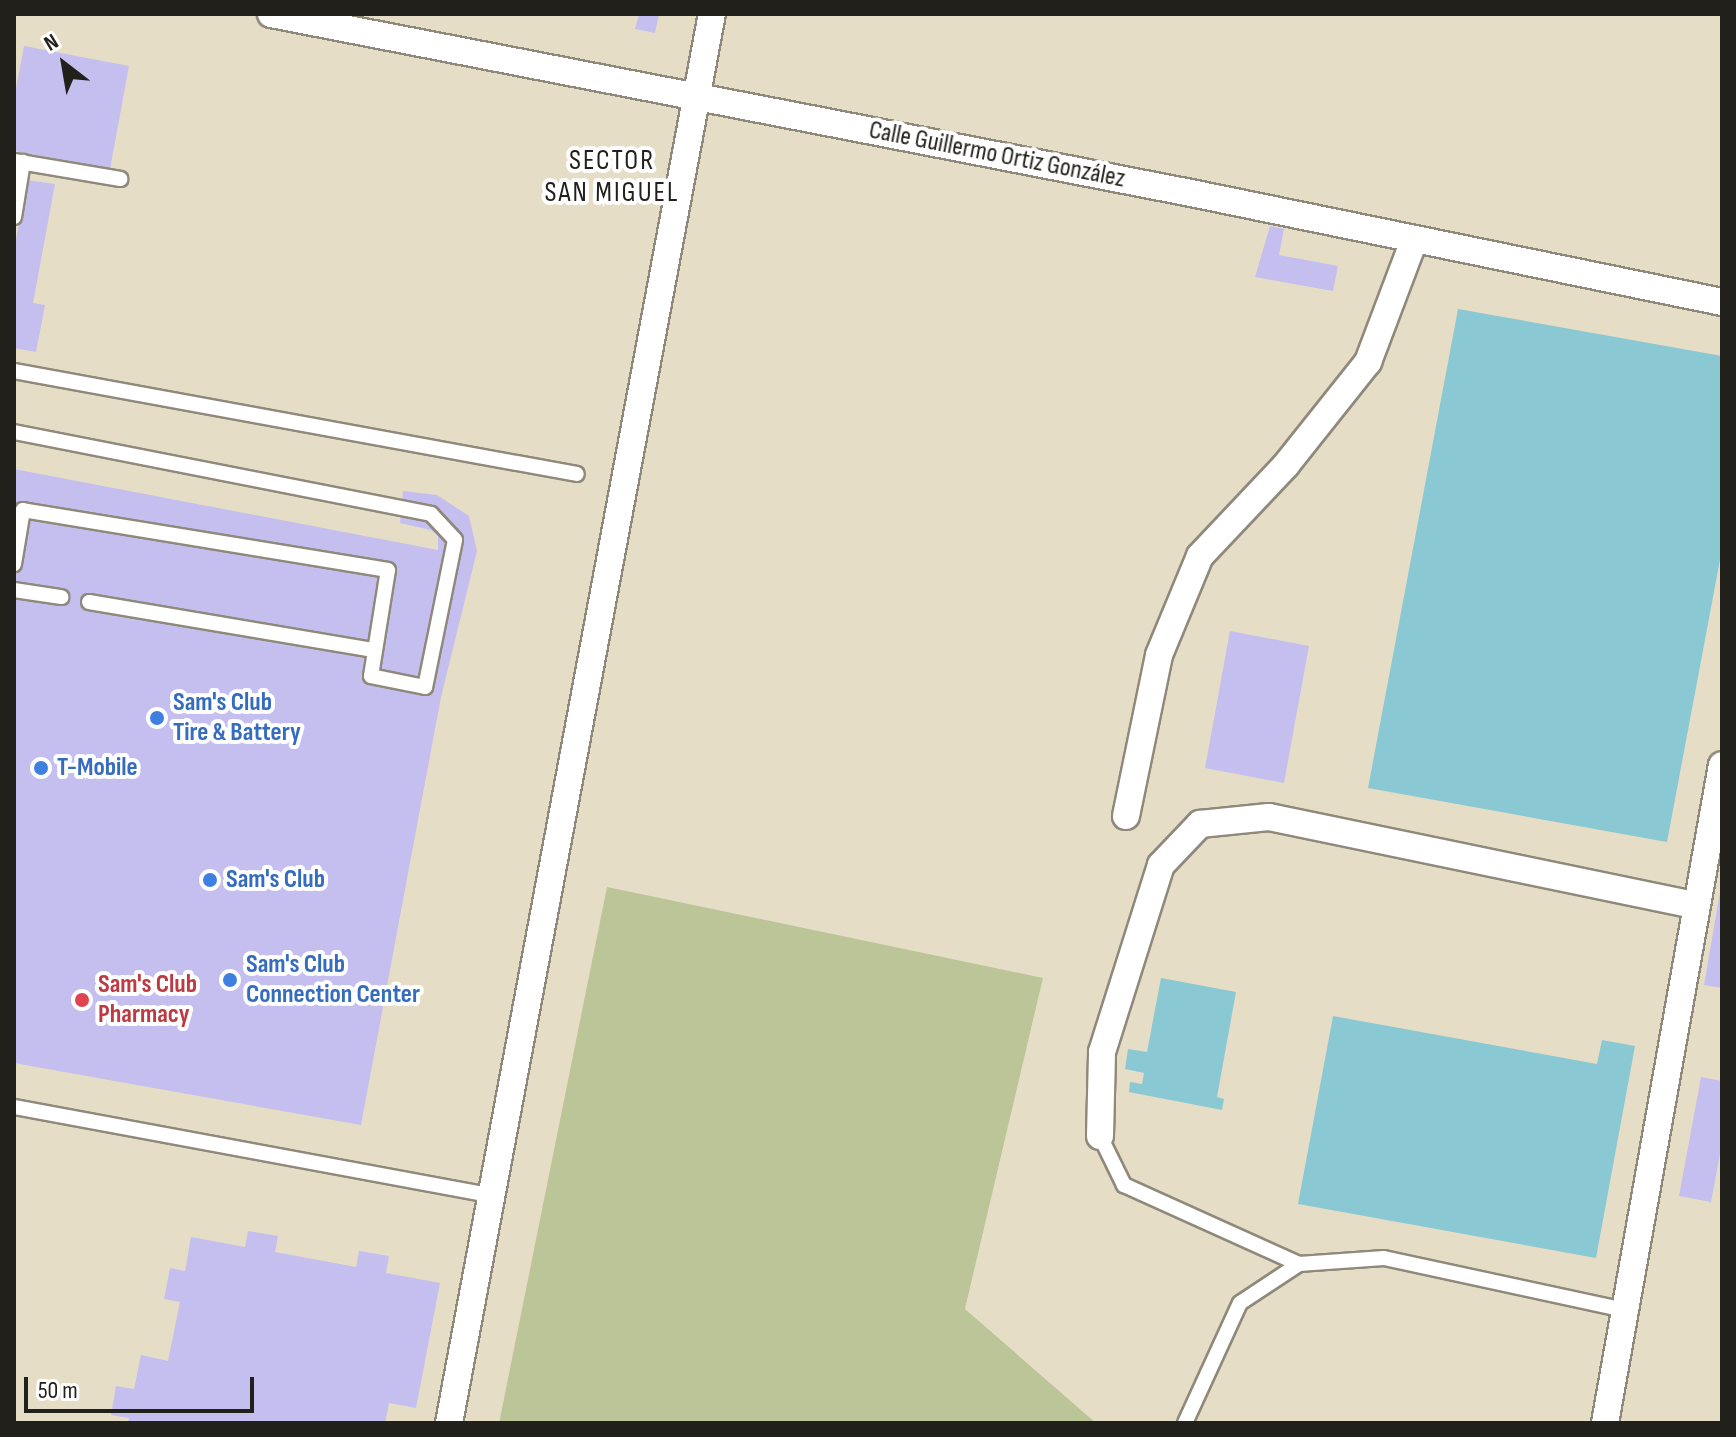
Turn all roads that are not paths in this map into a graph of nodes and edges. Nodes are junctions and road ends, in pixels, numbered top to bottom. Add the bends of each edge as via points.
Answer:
1 (271, 14) edge
2 (712, 14) edge
3 (695, 97) junction
4 (19, 161) edge
5 (120, 179) dead end
6 (14, 217) edge
7 (1414, 240) junction
8 (1722, 302) edge
9 (14, 371) edge
10 (14, 432) edge
11 (577, 474) dead end
12 (14, 564) edge
13 (14, 590) edge
14 (61, 597) dead end
15 (89, 602) dead end
16 (374, 650) junction
17 (1722, 765) edge
18 (1126, 816) dead end
19 (1694, 905) junction
20 (14, 1107) edge
21 (1100, 1136) joint
22 (491, 1195) junction
23 (1299, 1264) junction
24 (1625, 1310) junction
25 (449, 1423) edge
26 (1185, 1423) edge
27 (1605, 1423) edge

1 - 3 street, Calle Guillermo Ortiz González
2 - 3 street
3 - 7 street, Calle Guillermo Ortiz González
3 - 22 street
4 - 5 lane
4 - 6 lane
7 - 8 street, Calle Guillermo Ortiz González
7 - 18 street via 1368,362 1286,465 1200,556 1159,655
9 - 11 lane
10 - 16 lane via 431,514 455,540 425,687 371,676
12 - 16 lane via 23,510 388,570
13 - 14 lane
15 - 16 lane
17 - 19 street
19 - 21 street via 1269,817 1200,824 1161,865 1102,1052
19 - 24 street
20 - 22 lane
21 - 23 lane via 1124,1185
22 - 25 street
23 - 24 lane via 1384,1258
23 - 26 lane via 1240,1303
24 - 27 street

